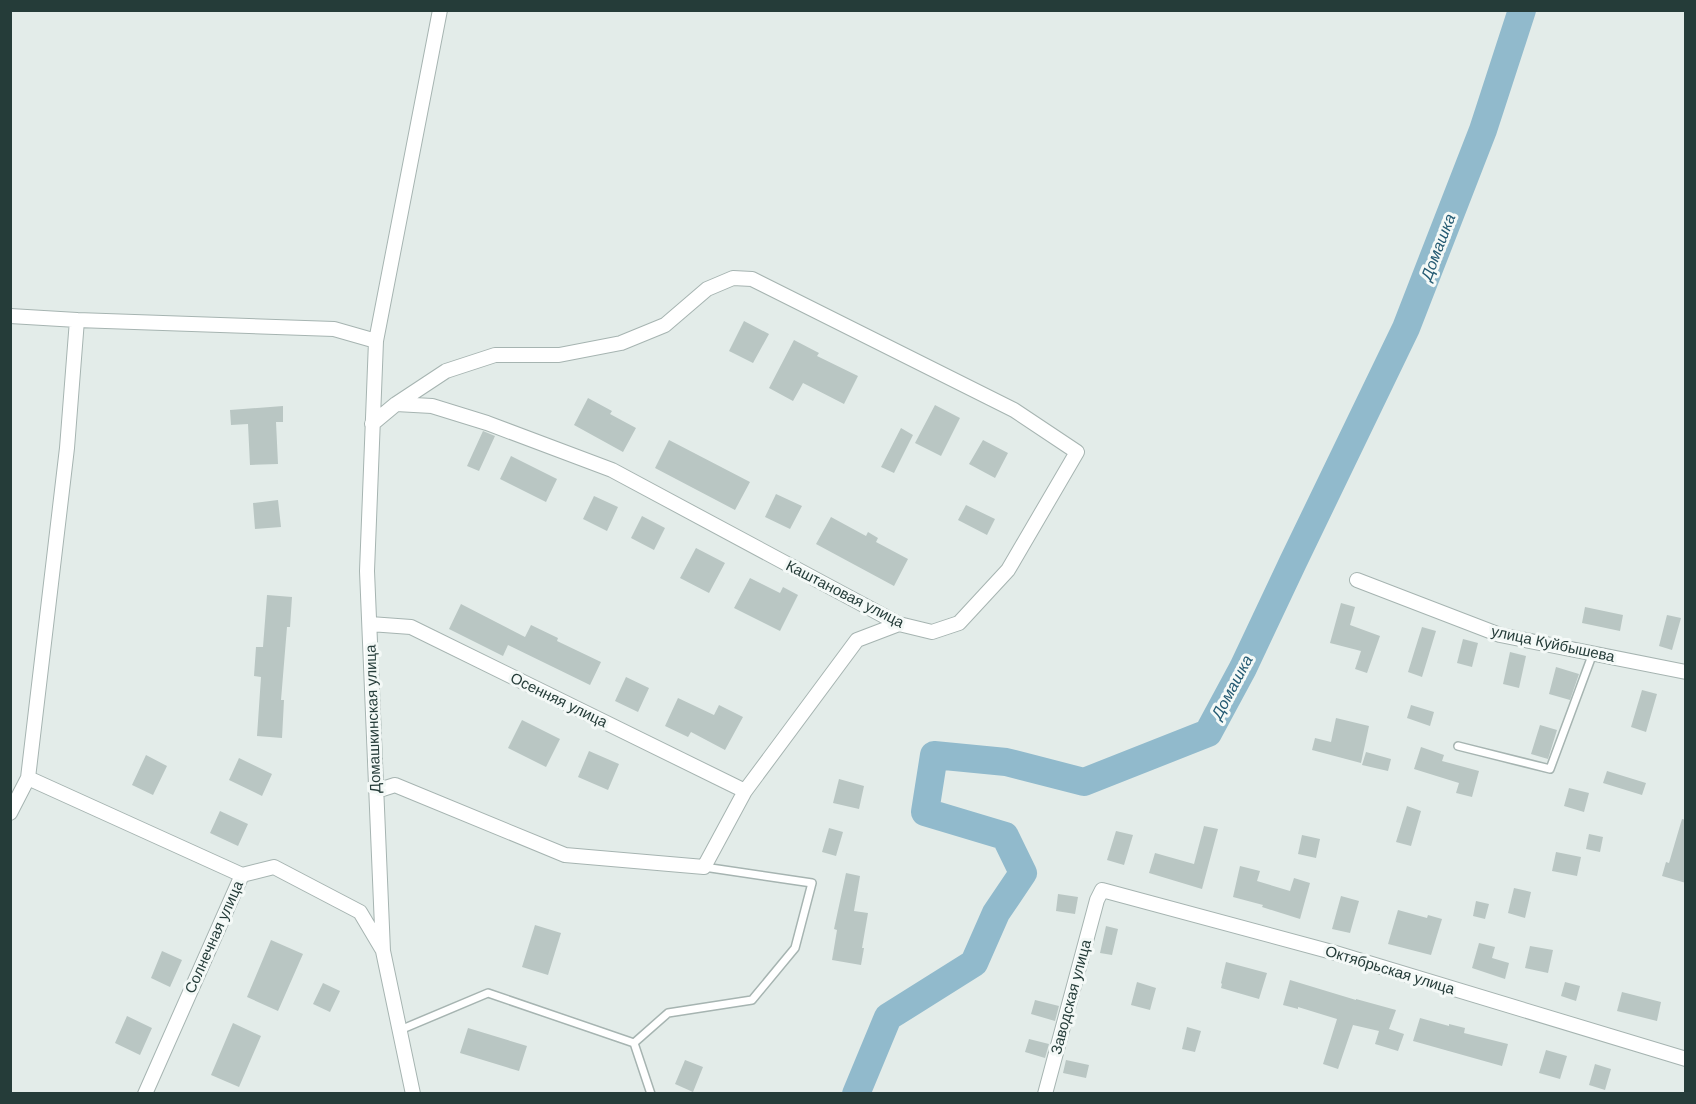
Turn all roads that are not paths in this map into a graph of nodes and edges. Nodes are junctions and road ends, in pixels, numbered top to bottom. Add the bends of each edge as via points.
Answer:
1 (440, 10) edge
2 (10, 316) edge
3 (77, 320) junction
4 (376, 341) junction
5 (396, 404) junction
6 (372, 424) junction
7 (1357, 580) dead end
8 (370, 624) junction
9 (899, 624) junction
10 (1593, 653) junction
11 (1686, 672) edge
12 (1458, 746) dead end
13 (28, 778) junction
14 (376, 791) junction
15 (745, 791) junction
16 (10, 813) edge
17 (704, 867) junction
18 (242, 875) junction
19 (1097, 900) joint
20 (383, 951) junction
21 (400, 1030) junction
22 (634, 1043) junction
23 (1686, 1059) edge
24 (145, 1094) edge
25 (413, 1094) edge
26 (651, 1094) edge
27 (1045, 1094) edge

1 - 4 street, Домашкинская улица
2 - 3 street
3 - 4 street via 334,328
3 - 13 street
4 - 6 street, Домашкинская улица
5 - 6 street
5 - 9 street, Каштановая улица via 432,406 612,470
5 - 9 street, Каштановая улица via 446,371 495,355 559,355 621,343 665,325 707,289 733,278 752,279 1014,410 1077,452 1008,570 959,623 932,632
6 - 8 street, Домашкинская улица via 367,571
7 - 10 street, улица Куйбышева via 1500,635
8 - 14 street, Домашкинская улица
8 - 15 street, Осенняя улица via 411,627
9 - 15 street via 857,640
10 - 11 street, улица Куйбышева
10 - 12 lane via 1550,769
13 - 16 street
13 - 18 street
14 - 17 street via 395,785 564,855
14 - 20 street, Домашкинская улица
15 - 17 street
17 - 22 lane via 812,883 795,948 752,1000 668,1013
18 - 20 street, Солнечная улица via 274,867 360,912
18 - 24 street, Солнечная улица
19 - 23 street, Октябрьская улица via 1102,890 1309,946
19 - 27 street, Заводская улица
20 - 21 street, Домашкинская улица
21 - 22 lane via 488,993
21 - 25 street, Домашкинская улица
22 - 26 lane

